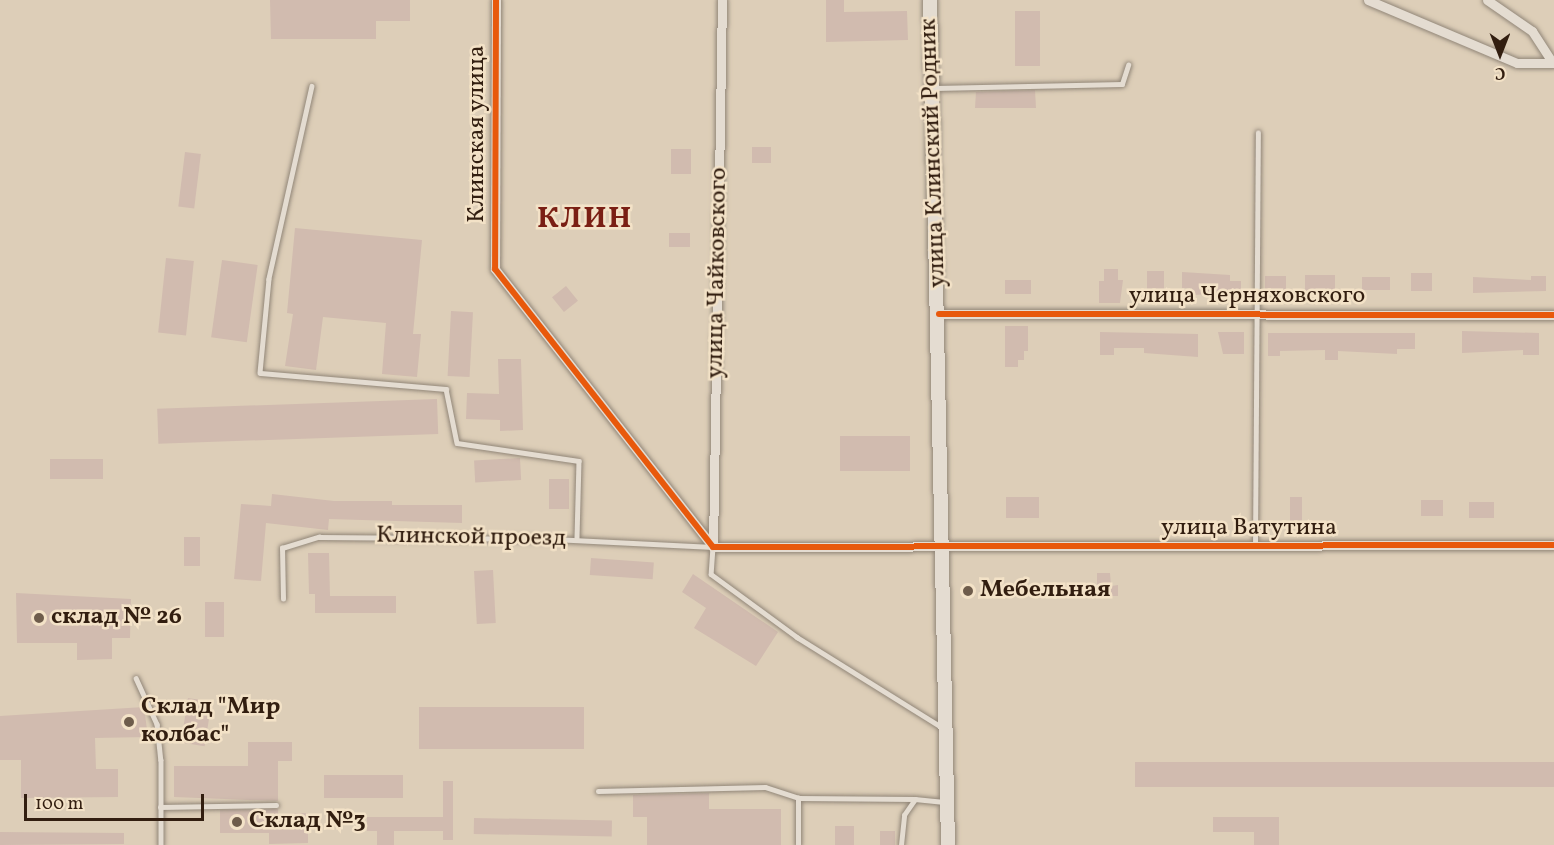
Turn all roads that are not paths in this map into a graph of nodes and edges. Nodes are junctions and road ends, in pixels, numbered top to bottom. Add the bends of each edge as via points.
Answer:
1 (496, 0) edge
2 (722, 0) edge
3 (930, 0) edge
4 (1368, 0) edge
5 (1487, 0) edge
6 (1553, 63) edge
7 (1128, 65) dead end
8 (312, 86) dead end
9 (932, 88) junction
10 (1258, 133) dead end
11 (939, 314) junction
12 (1259, 315) junction
13 (1554, 315) edge
14 (578, 540) junction
15 (1554, 545) edge
16 (713, 547) junction
17 (1255, 547) junction
18 (944, 549) junction
19 (283, 599) dead end
20 (136, 678) dead end
21 (945, 730) junction
22 (598, 791) dead end
23 (798, 798) junction
24 (915, 799) junction
25 (947, 802) junction
26 (276, 805) dead end
27 (160, 807) junction
28 (161, 845) edge
29 (798, 845) edge
30 (901, 845) edge
31 (948, 845) edge

1 - 16 street, Клинская улица via 495,269
2 - 16 street, улица Чайковского
3 - 9 main road, улица Клинский Родник
4 - 6 street via 1517,63
5 - 6 street via 1532,32
7 - 9 lane via 1122,84
8 - 14 lane via 269,279 260,373 446,389 457,443 500,446 579,461
9 - 11 main road, улица Клинский Родник
10 - 12 lane
11 - 12 street, улица Черняховского
11 - 18 main road, улица Клинский Родник
12 - 13 street, улица Черняховского
12 - 17 lane
14 - 16 lane, Клинской проезд
14 - 19 lane, Клинской проезд via 320,537 282,548
15 - 17 street, улица Ватутина
16 - 18 street, улица Ватутина
16 - 21 lane via 711,574 797,637
17 - 18 street, улица Ватутина
18 - 21 main road, улица Клинский Родник
20 - 27 lane via 157,724
21 - 25 main road, улица Клинский Родник
22 - 23 lane via 765,787
23 - 24 lane
23 - 29 lane
24 - 25 lane
24 - 30 lane via 904,815
25 - 31 main road, улица Клинский Родник
26 - 27 lane
27 - 28 lane

